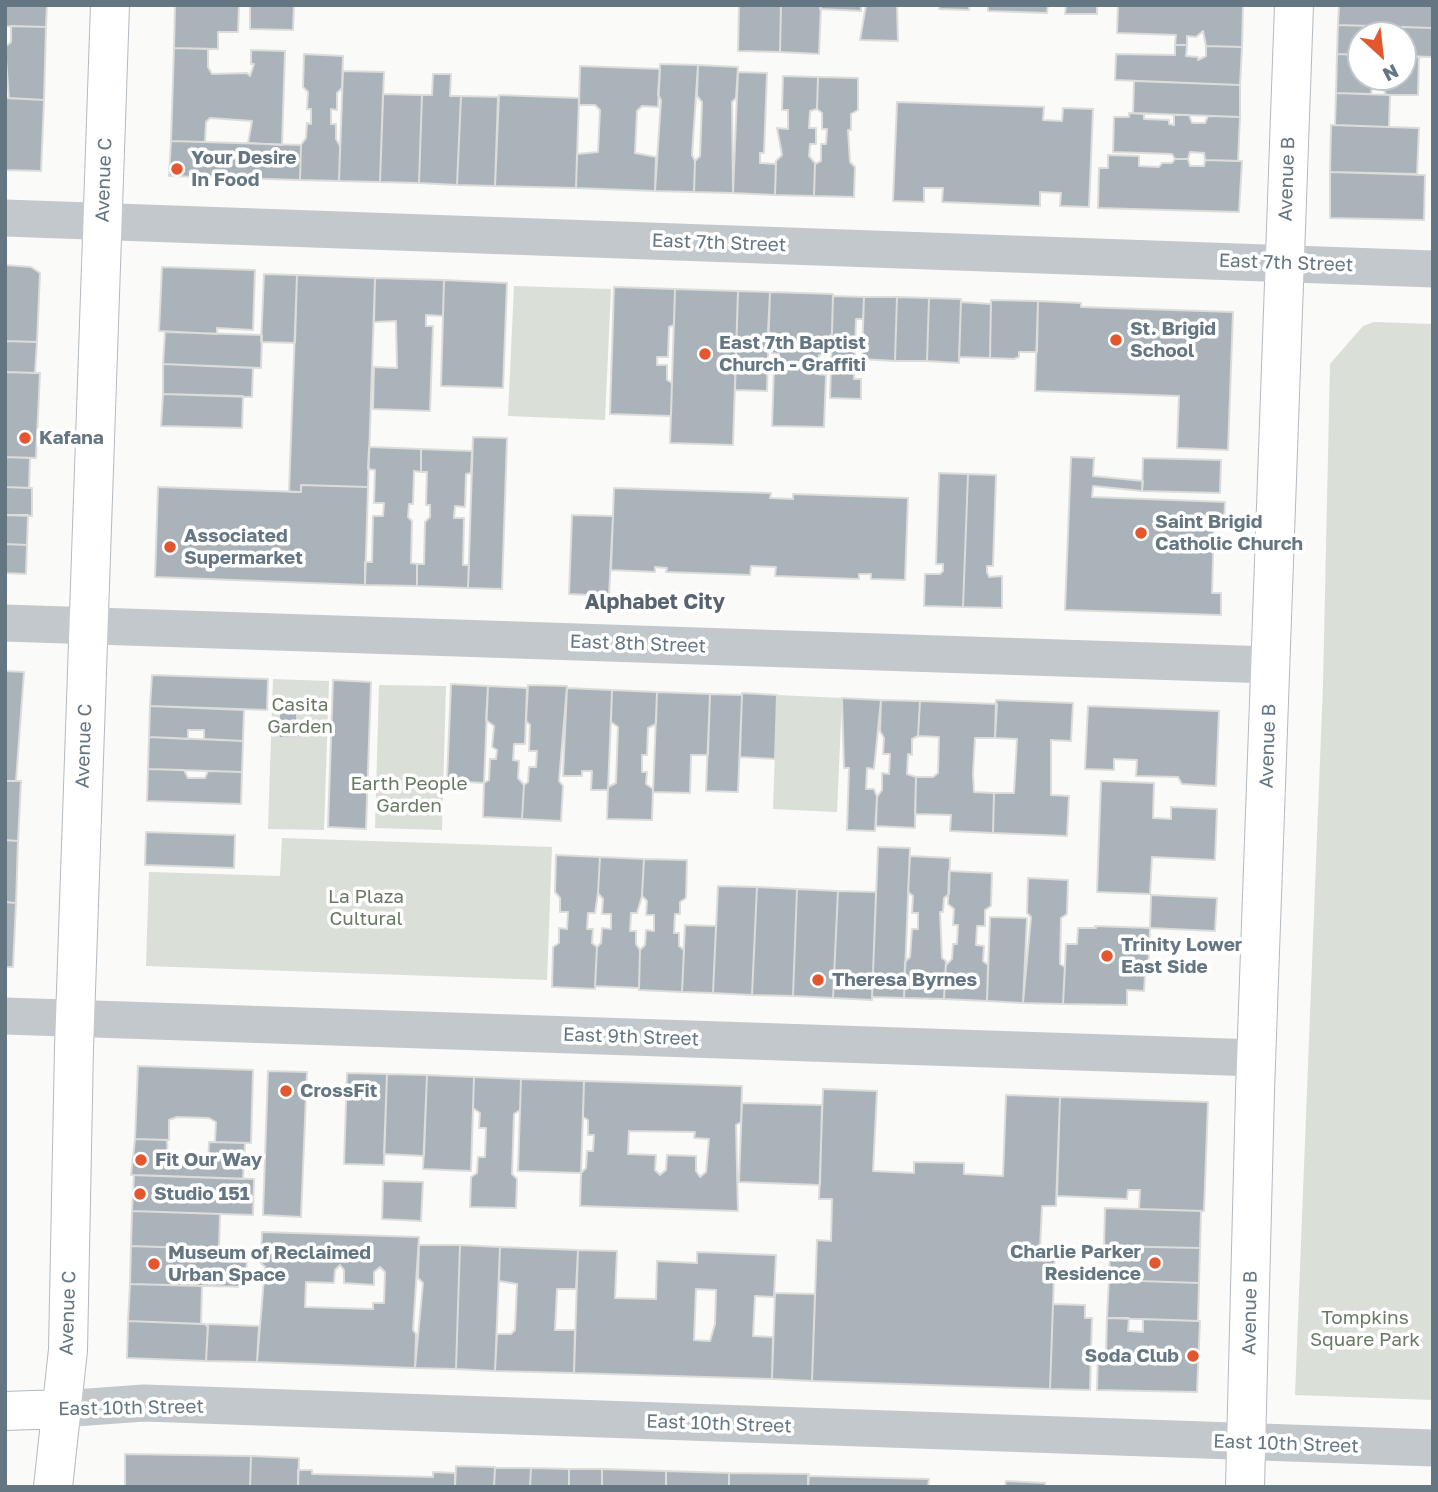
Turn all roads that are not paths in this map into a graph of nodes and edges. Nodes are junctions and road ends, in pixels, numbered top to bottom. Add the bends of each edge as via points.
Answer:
1 (110, 5) edge
2 (1294, 5) edge
3 (5, 218) edge
4 (102, 221) junction
5 (1284, 263) junction
6 (1433, 269) edge
7 (5, 623) edge
8 (88, 626) junction
9 (1271, 665) junction
10 (5, 1016) edge
11 (75, 1018) junction
12 (1257, 1058) junction
13 (61, 1409) junction
14 (5, 1411) edge
15 (1246, 1442) junction
16 (1433, 1448) edge
17 (52, 1487) edge
18 (1245, 1487) edge

1 - 4 street, Avenue C
2 - 5 street, Avenue B
3 - 4 street, East 7th Street
4 - 5 street, East 7th Street
4 - 8 street, Avenue C
5 - 6 street, East 7th Street
5 - 9 street, Avenue B
7 - 8 street, East 8th Street
8 - 9 street, East 8th Street
8 - 11 street, Avenue C
9 - 12 street, Avenue B
10 - 11 street, East 9th Street
11 - 12 street, East 9th Street
11 - 13 street, Avenue C via 69,1340
12 - 15 street, Avenue B
13 - 14 street, East 10th Street
13 - 15 street, East 10th Street via 144,1403
13 - 17 street, Avenue C
15 - 16 street, East 10th Street
15 - 18 street, Avenue B

